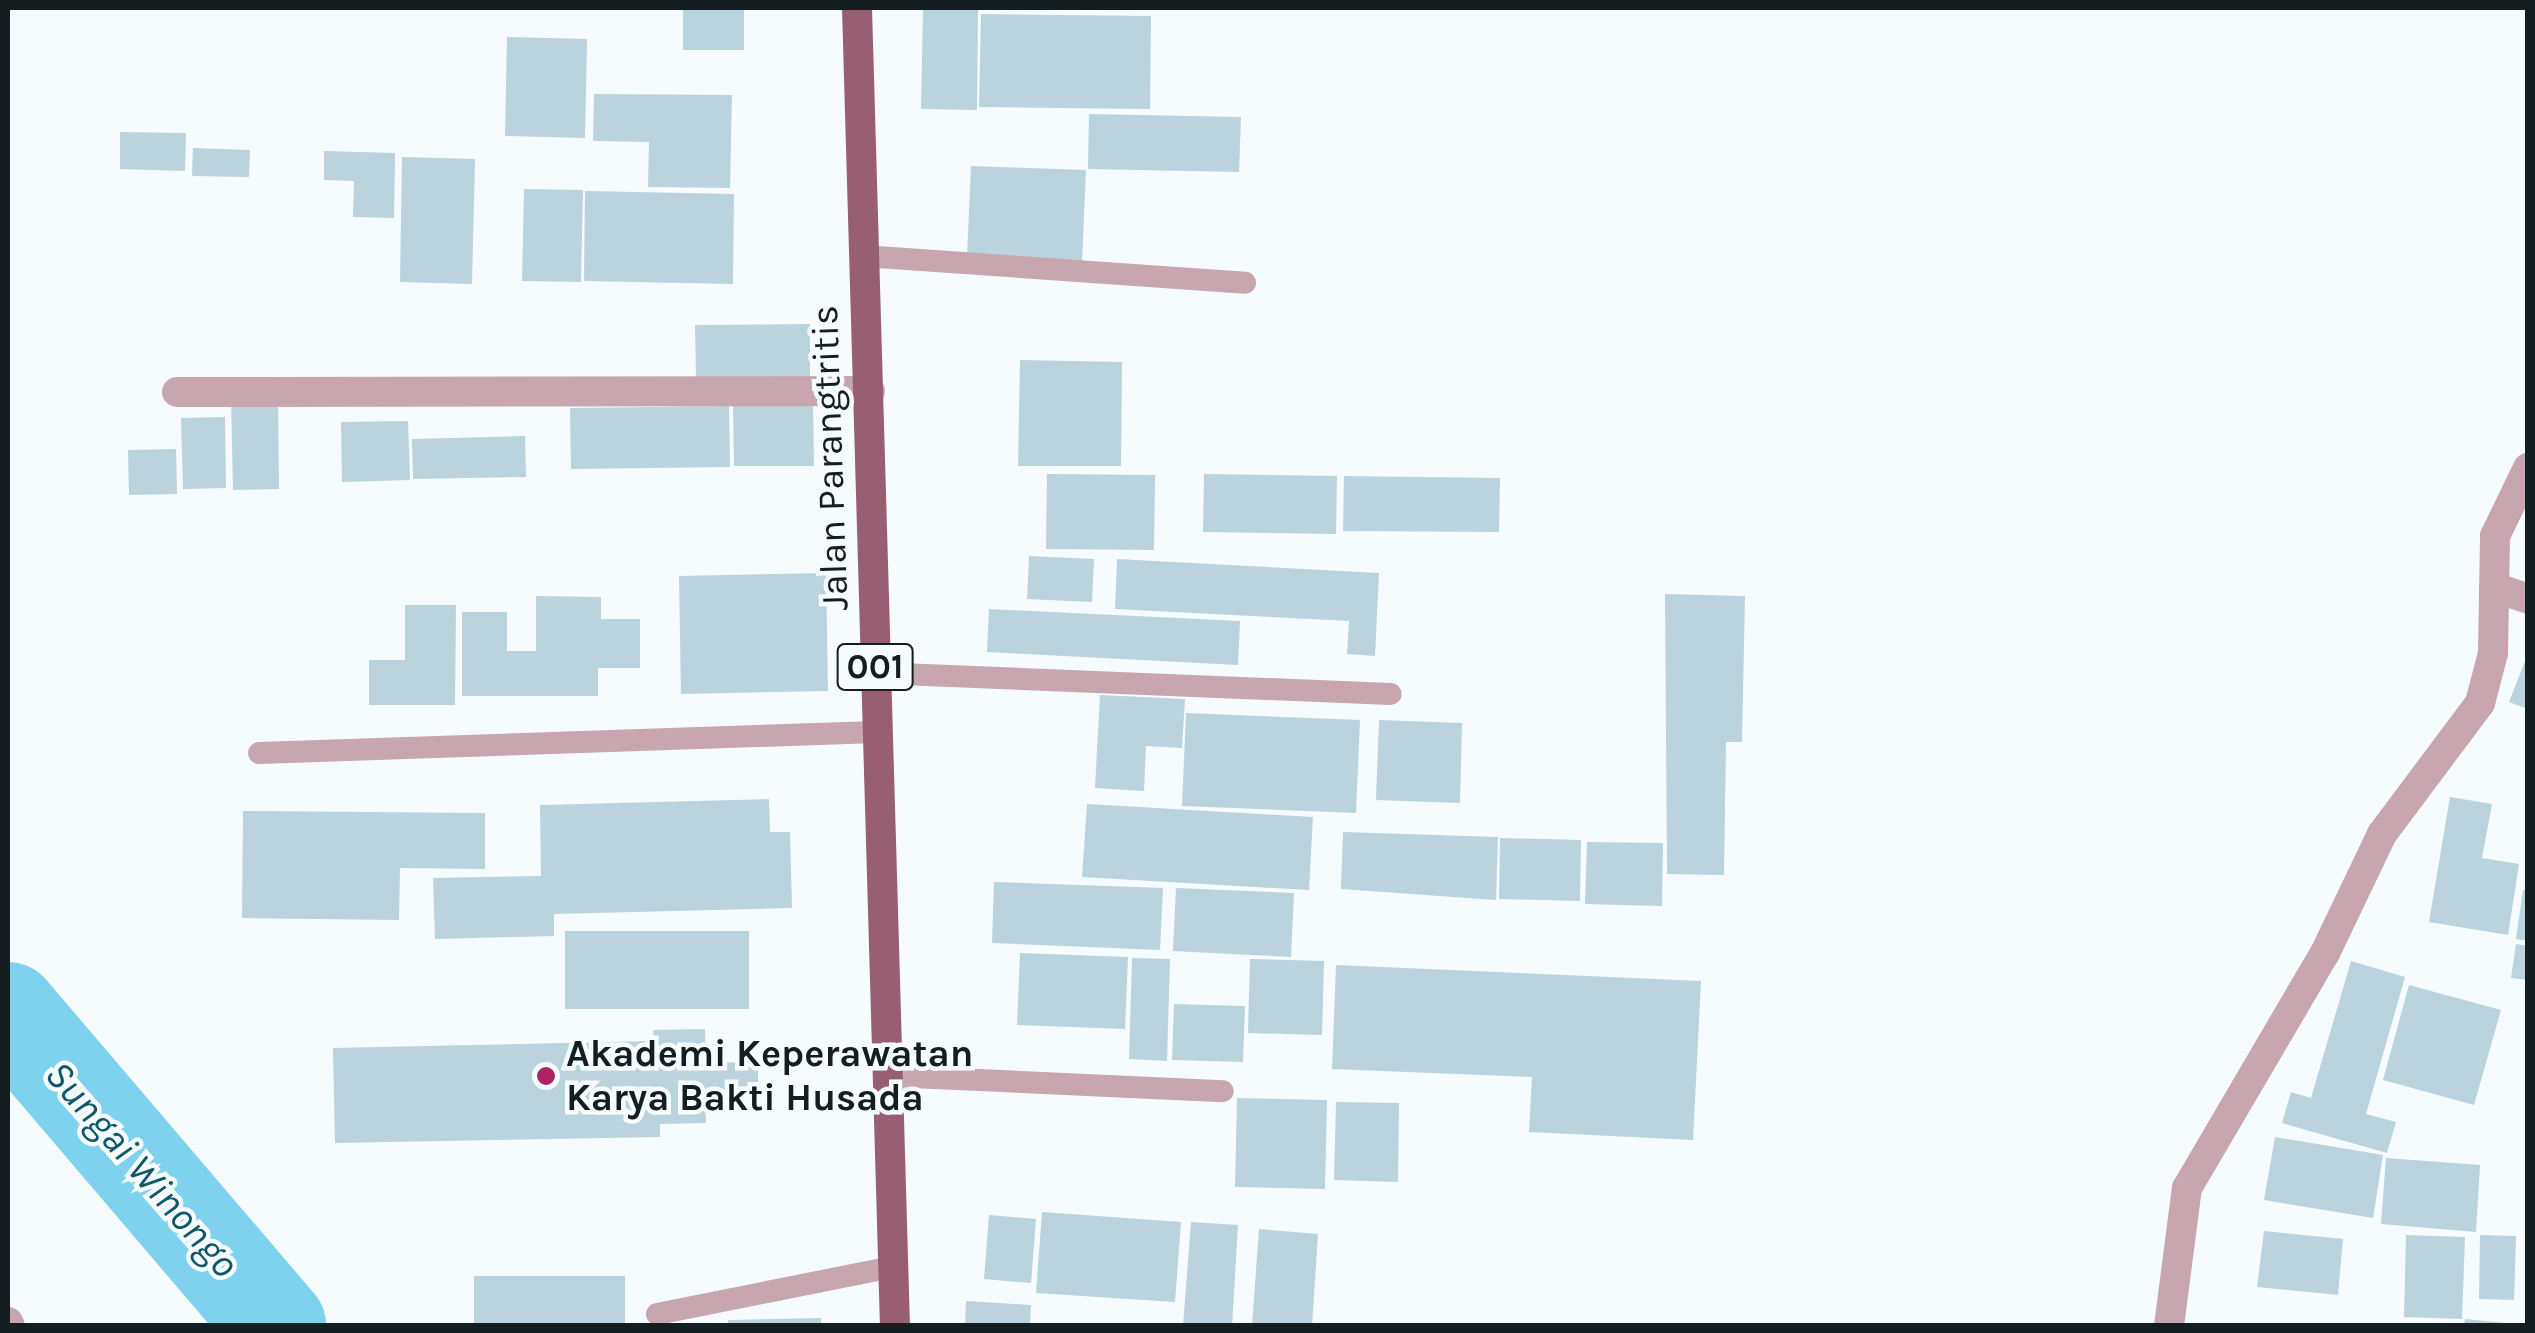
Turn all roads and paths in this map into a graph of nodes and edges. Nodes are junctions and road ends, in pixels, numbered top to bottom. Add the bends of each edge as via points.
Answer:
1 (857, 8) edge
2 (864, 256) junction
3 (1246, 283) dead end
4 (870, 391) junction
5 (177, 392) dead end
6 (2528, 468) edge
7 (2494, 587) junction
8 (2528, 599) edge
9 (876, 673) junction
10 (1391, 694) dead end
11 (878, 732) junction
12 (259, 753) dead end
13 (888, 1076) junction
14 (1223, 1091) dead end
15 (892, 1267) junction
16 (657, 1314) dead end
17 (894, 1326) edge
18 (2169, 1326) edge

1 - 2 main road, Jalan Parangtritis / 001
2 - 3 lane
2 - 4 main road, Jalan Parangtritis / 001
4 - 5 street
4 - 9 main road, Jalan Parangtritis / 001
6 - 7 street via 2501,513
7 - 8 street
7 - 18 street via 2494,653 2480,703 2382,834 2325,953 2186,1188
9 - 10 lane
9 - 11 main road, Jalan Parangtritis / 001
11 - 12 lane
11 - 13 main road, Jalan Parangtritis / 001
13 - 14 lane
13 - 15 main road, Jalan Parangtritis / 001
15 - 16 lane
15 - 17 main road, Jalan Parangtritis / 001

